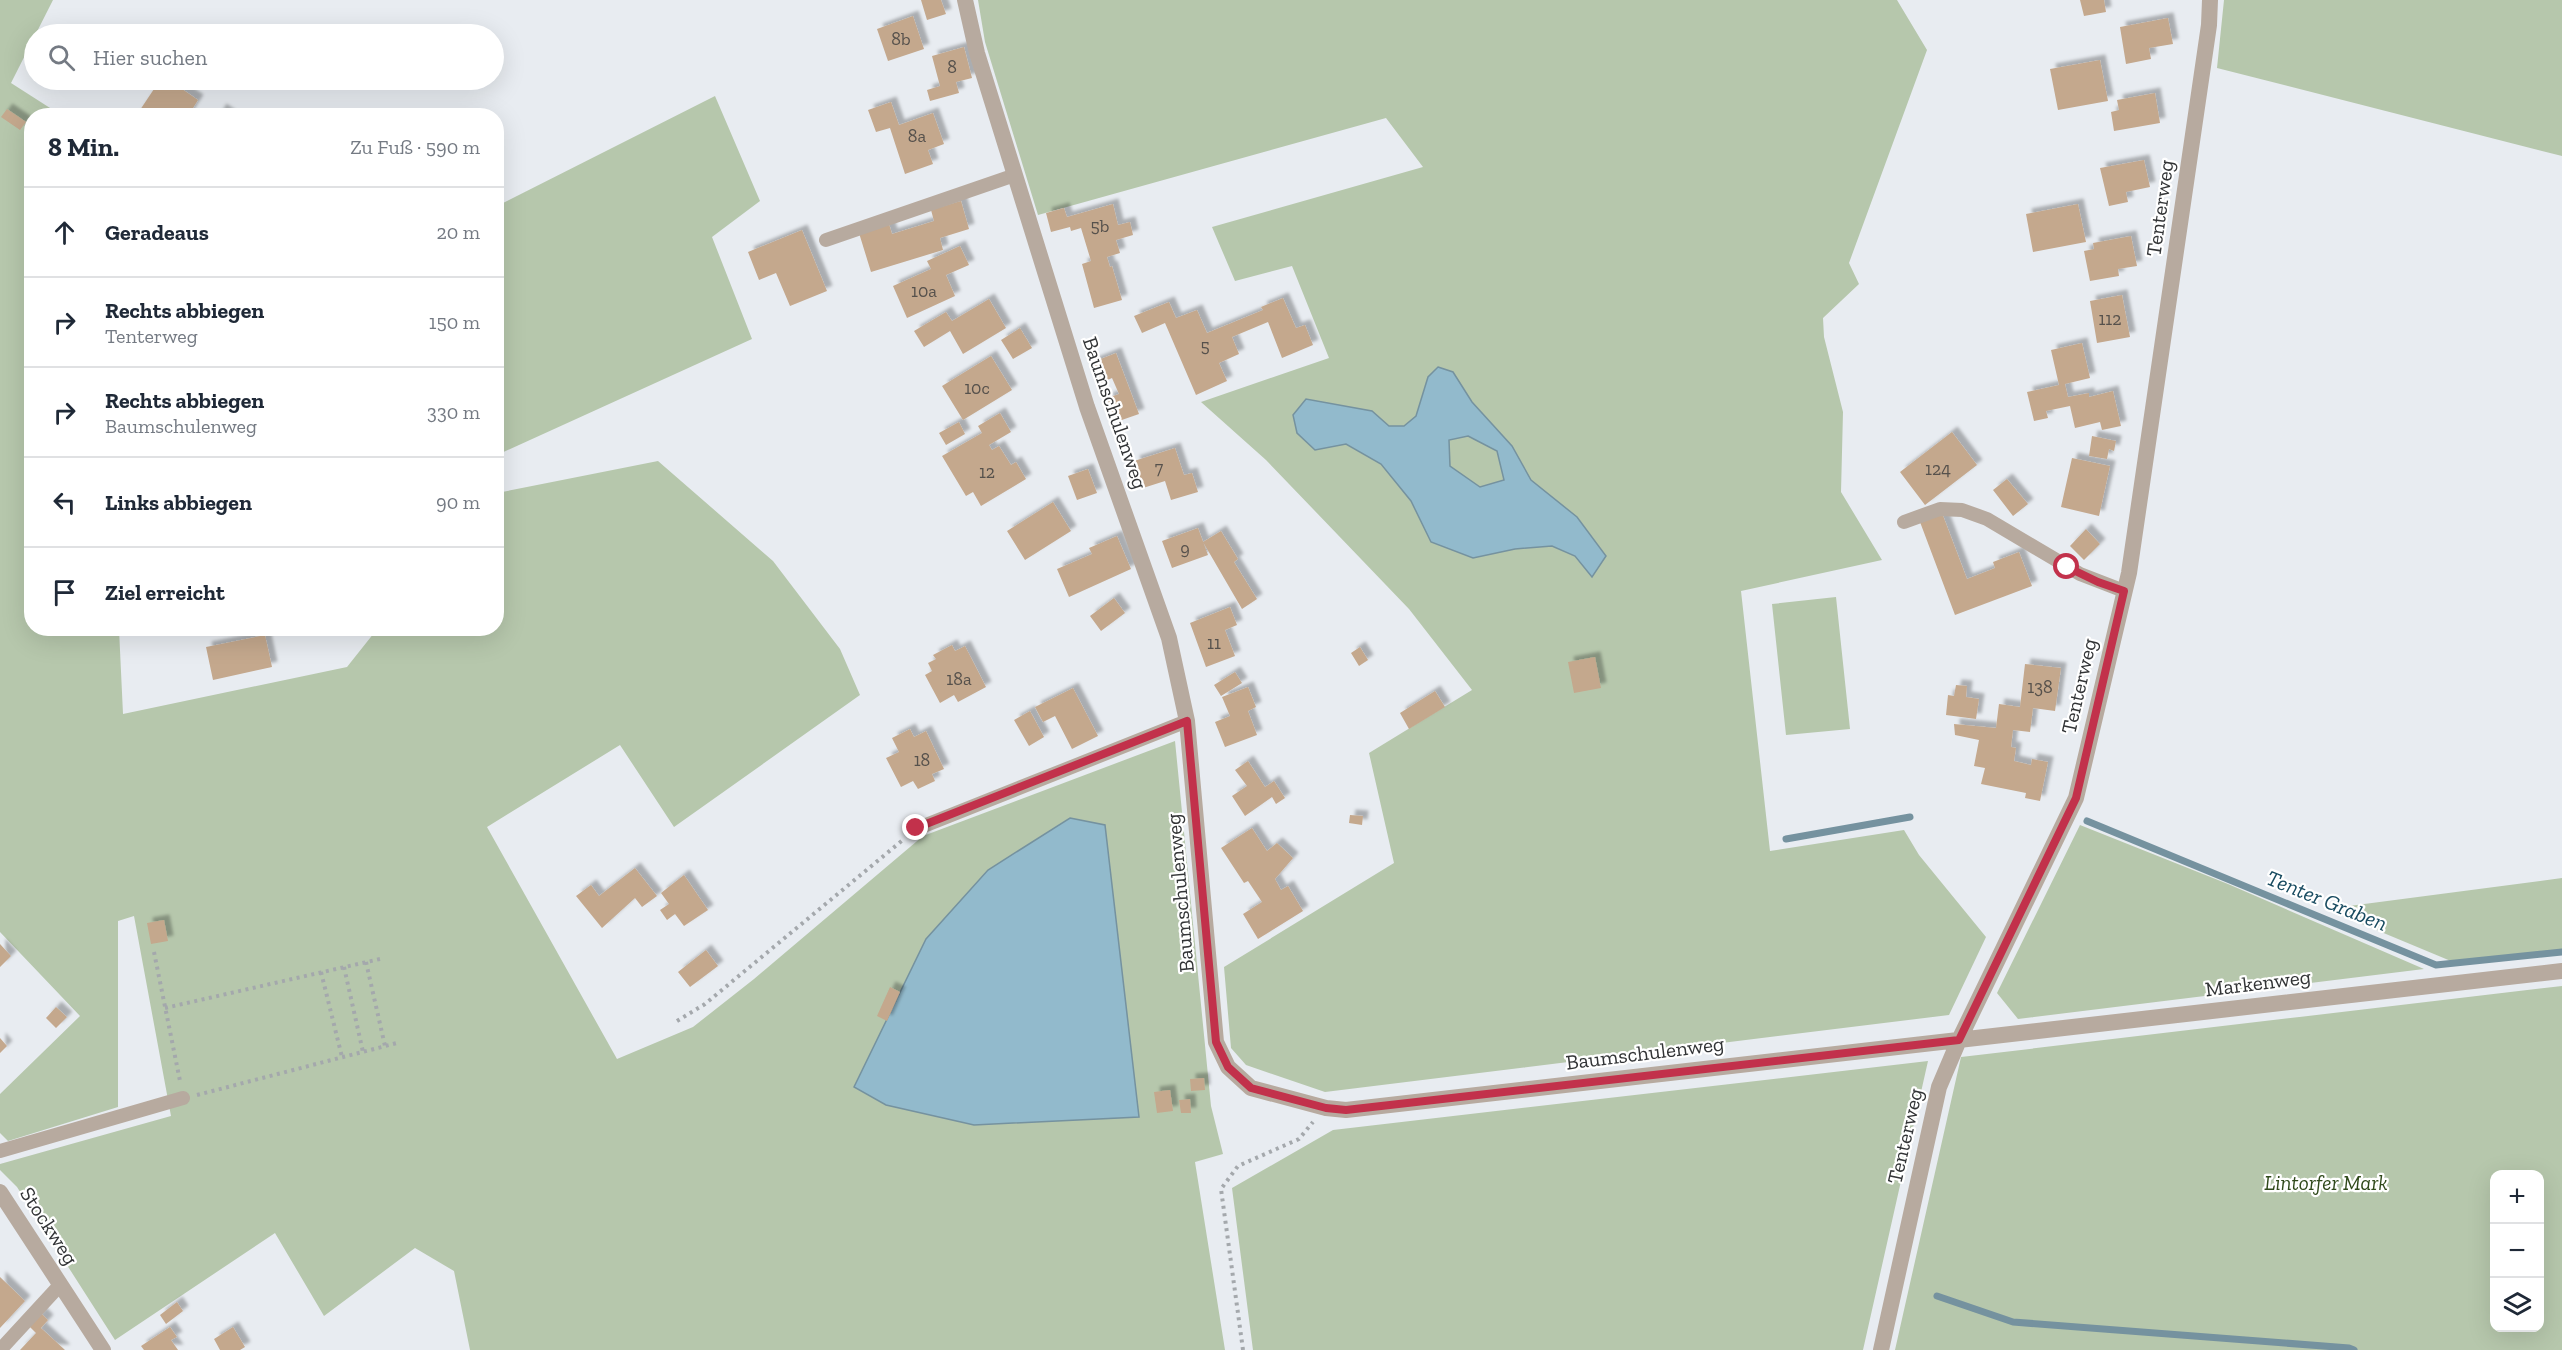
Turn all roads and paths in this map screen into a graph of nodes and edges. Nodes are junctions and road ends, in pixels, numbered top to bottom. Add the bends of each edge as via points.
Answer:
1 (965, 0) edge
2 (2210, 0) edge
3 (1015, 175) junction
4 (826, 240) dead end
5 (1904, 522) dead end
6 (2124, 591) junction
7 (1187, 721) junction
8 (916, 828) joint
9 (154, 952) dead end
10 (380, 959) dead end
11 (366, 962) junction
12 (344, 967) junction
13 (2562, 971) edge
14 (321, 972) junction
15 (165, 1008) junction
16 (677, 1022) dead end
17 (1959, 1040) junction
18 (397, 1043) dead end
19 (385, 1046) junction
20 (363, 1052) junction
21 (342, 1057) junction
22 (183, 1098) junction
23 (1326, 1108) junction
24 (0, 1151) edge
25 (0, 1192) edge
26 (60, 1284) junction
27 (0, 1350) edge
28 (103, 1350) edge
29 (1243, 1350) edge
30 (1881, 1350) edge

1 - 3 street, Baumschulenweg via 977,53
2 - 6 street, Tenterweg
3 - 4 lane
3 - 7 street, Baumschulenweg via 1087,407 1169,638
5 - 6 lane via 1940,509 1962,510 1987,519 2080,574
6 - 17 street, Tenterweg via 2076,798
7 - 8 lane
7 - 23 street, Baumschulenweg via 1216,1042 1228,1067 1251,1088
8 - 16 path via 705,1004
9 - 15 path
10 - 11 path
11 - 12 path
11 - 19 path
12 - 14 path
12 - 20 path
13 - 17 street, Markenweg
14 - 15 path
14 - 21 path
15 - 22 path
17 - 23 street, Baumschulenweg via 1346,1110
17 - 30 street, Tenterweg via 1939,1087
18 - 19 path
19 - 20 path
20 - 21 path
21 - 22 path
22 - 24 lane
23 - 29 path via 1299,1138 1238,1166 1221,1189
25 - 26 street, Stockweg
26 - 27 lane, Stockweg
26 - 28 street, Stockweg

